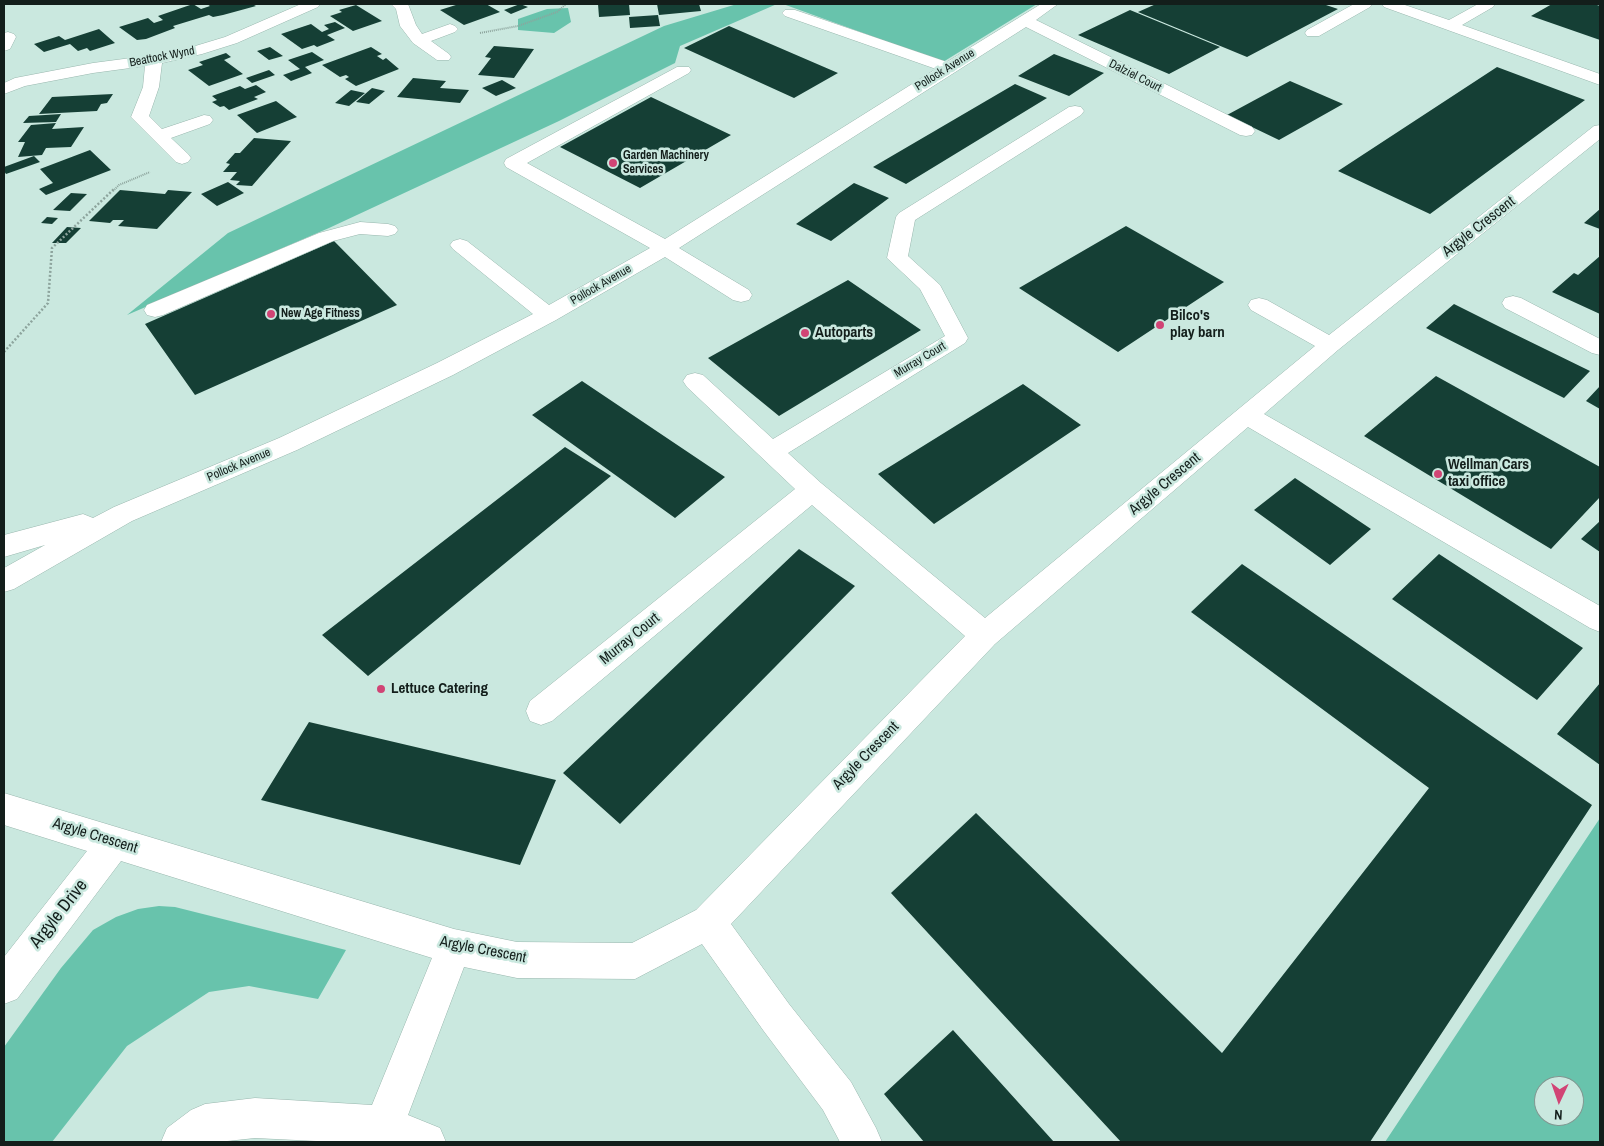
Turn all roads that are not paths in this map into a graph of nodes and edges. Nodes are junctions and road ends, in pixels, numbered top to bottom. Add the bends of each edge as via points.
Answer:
1 (313, 4) edge
2 (398, 4) edge
3 (1052, 4) edge
4 (1365, 4) edge
5 (1389, 4) edge
6 (1488, 4) edge
7 (790, 13) dead end
8 (1024, 20) junction
9 (1450, 26) junction
10 (450, 30) road end
11 (1313, 33) dead end
12 (419, 40) junction
13 (443, 57) dead end
14 (154, 60) junction
15 (948, 68) junction
16 (683, 70) dead end
17 (1600, 80) edge
18 (4, 89) edge
19 (1075, 111) dead end
20 (204, 120) dead end
21 (1600, 130) edge
22 (1246, 131) dead end
23 (159, 136) junction
24 (182, 158) road end
25 (388, 230) dead end
26 (460, 245) dead end
27 (665, 248) junction
28 (741, 295) dead end
29 (1513, 302) dead end
30 (1259, 305) dead end
31 (154, 310) dead end
32 (548, 316) junction
33 (1330, 345) junction
34 (1600, 348) edge
35 (696, 381) dead end
36 (1247, 415) junction
37 (770, 452) junction
38 (812, 490) junction
39 (124, 514) junction
40 (4, 546) edge
41 (4, 581) edge
42 (1600, 620) edge
43 (985, 635) junction
44 (541, 711) dead end
45 (4, 809) edge
46 (115, 842) junction
47 (708, 922) junction
48 (454, 947) junction
49 (4, 986) edge
50 (384, 1125) junction
51 (181, 1142) edge
52 (426, 1142) edge
53 (862, 1142) edge

1 - 14 street, Beattock Wynd via 231,40
2 - 12 street via 403,7 408,26
3 - 8 street, Pollock Avenue
4 - 11 street
5 - 9 street
6 - 9 street
7 - 15 street
8 - 15 street, Pollock Avenue
8 - 22 street, Dalziel Court
9 - 17 street
10 - 12 street
12 - 13 street
14 - 18 street, Beattock Wynd via 15,77
14 - 23 street via 151,87 140,117
15 - 27 street, Pollock Avenue
16 - 27 street via 513,163
19 - 37 street, Murray Court via 906,217 897,258 929,285 957,338
20 - 23 street
21 - 33 street, Argyle Crescent
23 - 24 street
25 - 31 street via 360,228 326,237
26 - 32 street
27 - 28 street
27 - 32 street, Pollock Avenue
29 - 34 street
30 - 33 street
32 - 39 street, Pollock Avenue via 288,444
33 - 36 street, Argyle Crescent
35 - 37 street
36 - 42 street
36 - 43 street, Argyle Crescent
37 - 38 street
38 - 43 street
38 - 44 street, Murray Court
39 - 40 street, Pollock Avenue
39 - 41 street, Pollock Avenue
43 - 47 street, Argyle Crescent
45 - 46 street, Argyle Crescent
46 - 48 street, Argyle Crescent
46 - 49 street, Argyle Drive
47 - 48 street, Argyle Crescent via 635,961 517,960
47 - 53 street via 836,1096
48 - 50 street
50 - 51 street via 255,1118 205,1124
50 - 52 street

